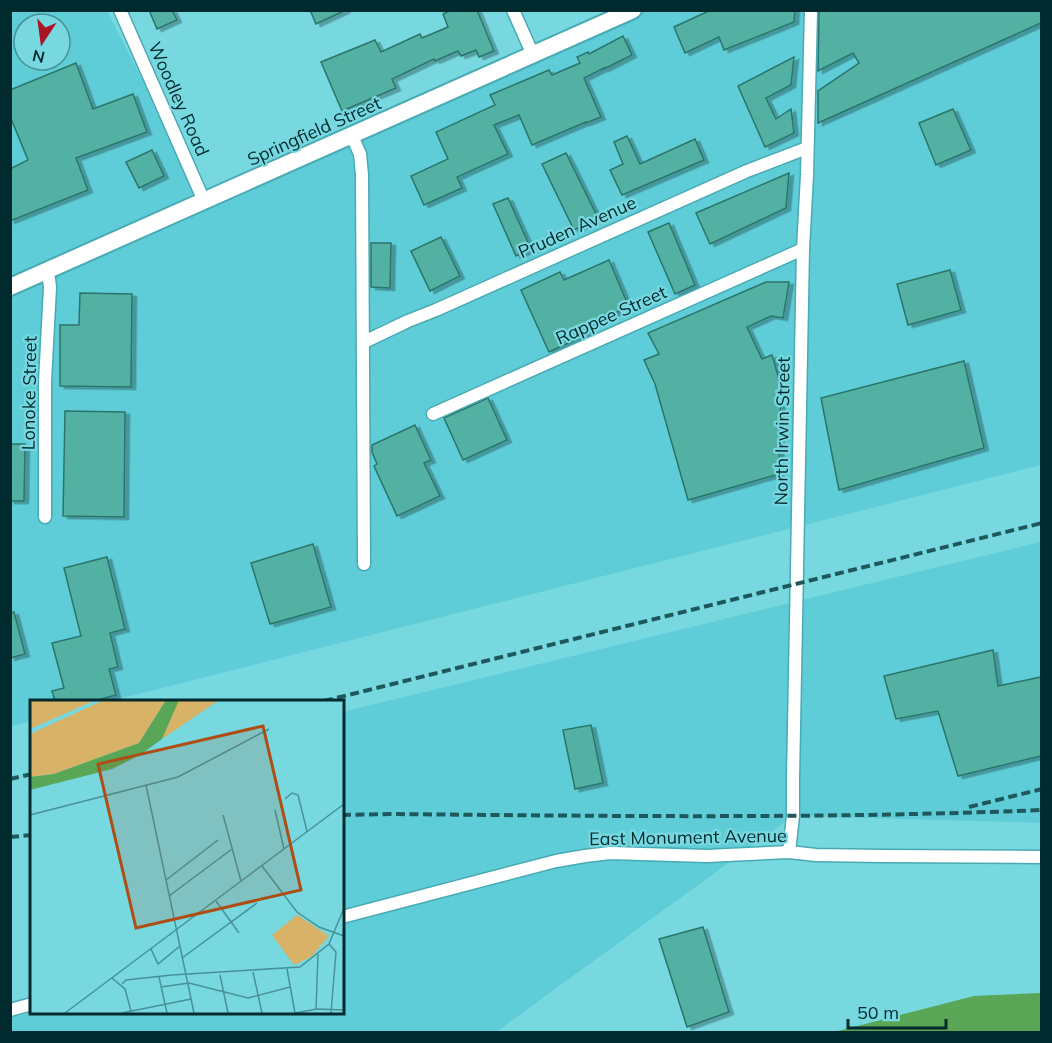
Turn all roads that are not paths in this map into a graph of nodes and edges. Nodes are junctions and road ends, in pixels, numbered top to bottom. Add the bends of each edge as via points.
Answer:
1 (120, 10) edge
2 (513, 10) edge
3 (633, 10) edge
4 (811, 10) edge
5 (532, 55) junction
6 (352, 136) junction
7 (807, 148) junction
8 (204, 201) junction
9 (803, 249) junction
10 (45, 271) junction
11 (10, 287) edge
12 (364, 342) junction
13 (433, 414) dead end
14 (45, 517) dead end
15 (364, 564) dead end
16 (789, 852) junction
17 (1041, 857) edge
18 (344, 916) edge
19 (30, 1005) edge
20 (10, 1010) edge

1 - 8 street, Woodley Road
2 - 5 street
3 - 5 main road, Springfield Street
4 - 7 street, North Irwin Street
5 - 6 main road, Springfield Street
6 - 8 main road, Springfield Street
6 - 12 street via 360,154 362,175
7 - 9 street, North Irwin Street
7 - 12 street, Pruden Avenue via 747,171
8 - 10 main road, Springfield Street
9 - 13 street, Rappee Street
9 - 16 street, North Irwin Street via 793,816
10 - 11 main road, Springfield Street
10 - 14 street, Lonoke Street via 50,287
12 - 15 street
16 - 17 street, East Monument Avenue
16 - 18 street, East Monument Avenue via 585,856
19 - 20 street

